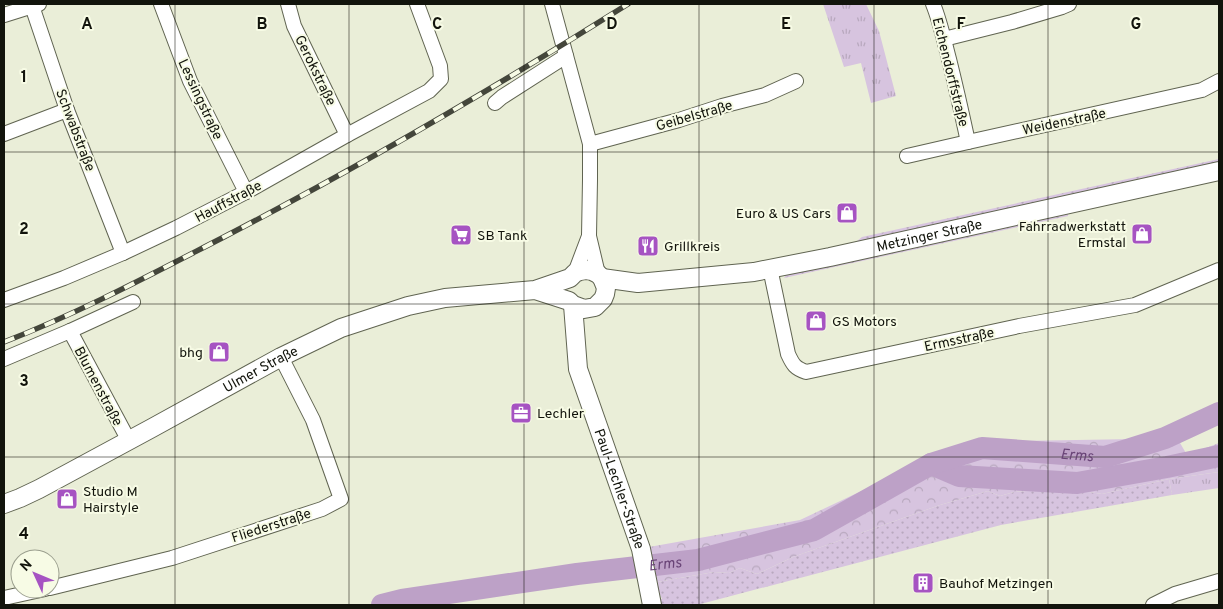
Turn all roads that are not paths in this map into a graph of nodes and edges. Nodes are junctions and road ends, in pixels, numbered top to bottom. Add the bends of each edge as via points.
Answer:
1 (160, 4) edge
2 (288, 4) edge
3 (416, 4) edge
4 (552, 4) edge
5 (932, 4) edge
6 (36, 5) edge
7 (1064, 5) edge
8 (4, 14) edge
9 (944, 39) junction
10 (566, 56) junction
11 (796, 81) dead end
12 (1219, 81) edge
13 (495, 103) dead end
14 (67, 110) junction
15 (4, 134) edge
16 (347, 135) junction
17 (968, 142) junction
18 (590, 144) junction
19 (908, 156) dead end
20 (1219, 171) edge
21 (246, 192) junction
22 (589, 236) junction
23 (123, 254) junction
24 (770, 268) junction
25 (1219, 270) edge
26 (572, 275) junction
27 (600, 276) junction
28 (638, 283) junction
29 (535, 290) junction
30 (4, 300) edge
31 (133, 302) dead end
32 (571, 303) junction
33 (599, 303) junction
34 (70, 331) junction
35 (576, 346) junction
36 (281, 357) junction
37 (4, 359) edge
38 (129, 441) junction
39 (4, 504) edge
40 (1219, 581) edge
41 (60, 586) edge
42 (652, 605) edge
43 (1152, 605) edge

1 - 21 street, Lessingstraße via 190,81
2 - 16 street, Gerokstraße via 294,26
3 - 16 street, Hauffstraße via 440,66 441,79 430,91
4 - 10 street
5 - 9 street, Eichendorffstraße
6 - 8 street
6 - 14 street, Schwabstraße
7 - 9 street
9 - 17 street, Eichendorffstraße
10 - 13 street
10 - 18 street
11 - 18 street, Geibelstraße via 765,95
12 - 17 street, Weidenstraße via 1202,90
14 - 15 street
14 - 23 street, Schwabstraße
16 - 21 street, Hauffstraße
17 - 19 street, Weidenstraße
18 - 22 street
20 - 24 street, Metzinger Straße
21 - 23 street, Hauffstraße
22 - 26 street
22 - 27 street
23 - 30 street, Hauffstraße
24 - 25 street, Ermsstraße via 788,354 797,369 806,372 1019,326 1135,305
24 - 28 street, Metzinger Straße via 741,274
26 - 27 street, Ulmer Straße via 586,270
26 - 29 street, Ulmer Straße
26 - 32 street via 566,289
27 - 28 street, Metzinger Straße
27 - 33 street via 606,288
28 - 33 street, Metzinger Straße
29 - 32 street, Ulmer Straße
29 - 36 street, Ulmer Straße via 445,298 408,306 341,328
31 - 34 street, Blumenstraße
32 - 33 street, Ulmer Straße via 584,309
32 - 35 street, Paul-Lechler-Straße
33 - 35 street
34 - 37 street, Blumenstraße
34 - 38 street, Blumenstraße
35 - 42 street, Paul-Lechler-Straße via 578,370 641,549
36 - 38 street, Ulmer Straße
36 - 41 street, Fliederstraße via 313,420 341,499 172,558
38 - 39 street, Ulmer Straße
40 - 43 street via 1175,594

